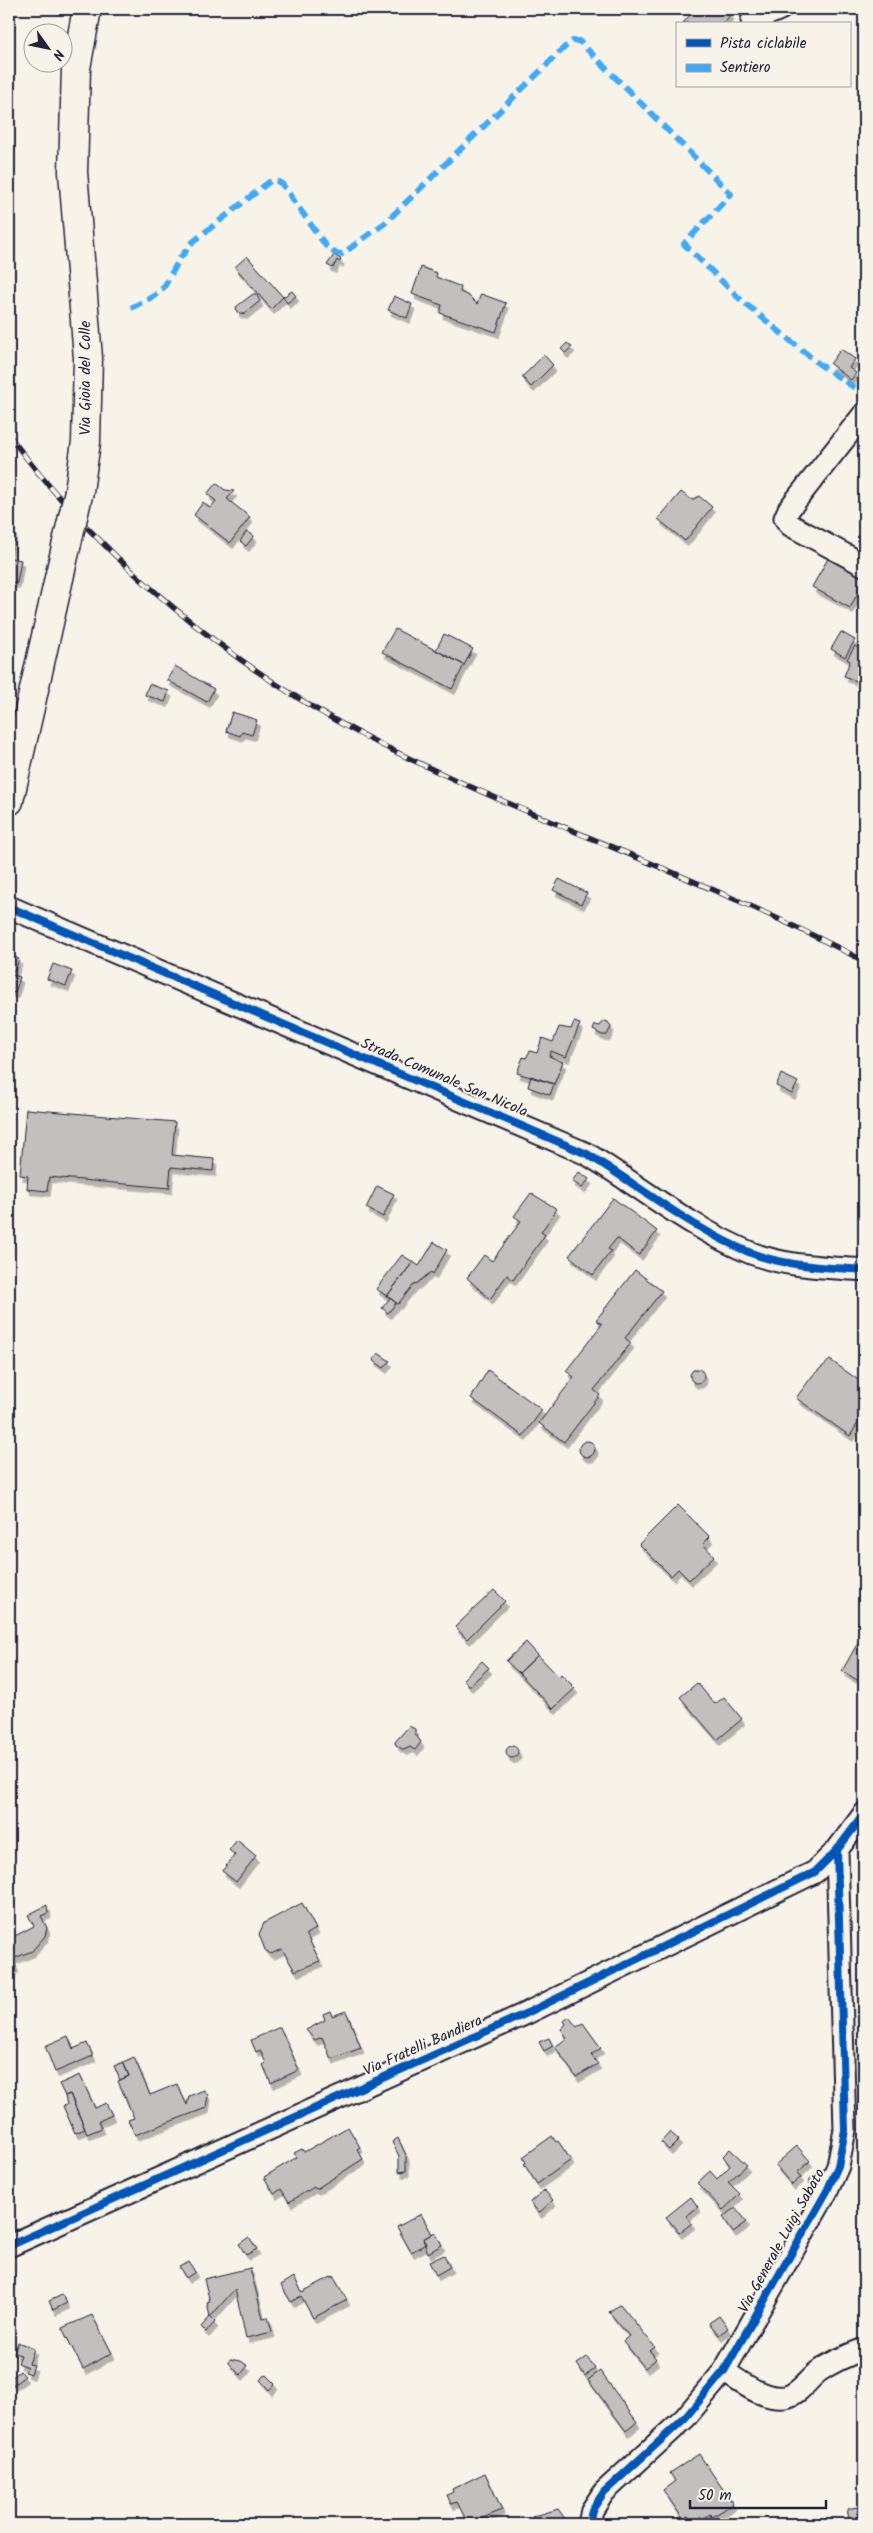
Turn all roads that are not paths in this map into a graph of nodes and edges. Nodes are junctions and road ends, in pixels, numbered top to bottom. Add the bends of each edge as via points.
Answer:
1 (87, 9) edge
2 (780, 9) edge
3 (752, 21) dead end
4 (864, 414) edge
5 (864, 565) edge
6 (9, 801) edge
7 (9, 907) edge
8 (864, 1270) edge
9 (864, 1814) edge
10 (837, 1850) junction
11 (9, 2246) edge
12 (864, 2349) edge
13 (724, 2372) junction
14 (589, 2524) edge

1 - 6 main road, Via Gioia del Colle, bridge via 76,68 74,162 88,358 86,442 79,491
2 - 3 street
4 - 5 street via 789,509 786,518 790,525
7 - 8 street, Strada Comunale San Nicola via 587,1154 698,1227 752,1253 802,1266
9 - 10 street, Via Fratelli Bandiera
10 - 11 street, Via Fratelli Bandiera via 815,1872 527,2013
10 - 13 street, Via Generale Luigi Sabato via 845,2130 838,2166 827,2192
12 - 13 street via 836,2360 799,2390 785,2397 766,2394
13 - 14 street, Via Generale Luigi Sabato via 685,2418 604,2492 592,2510

